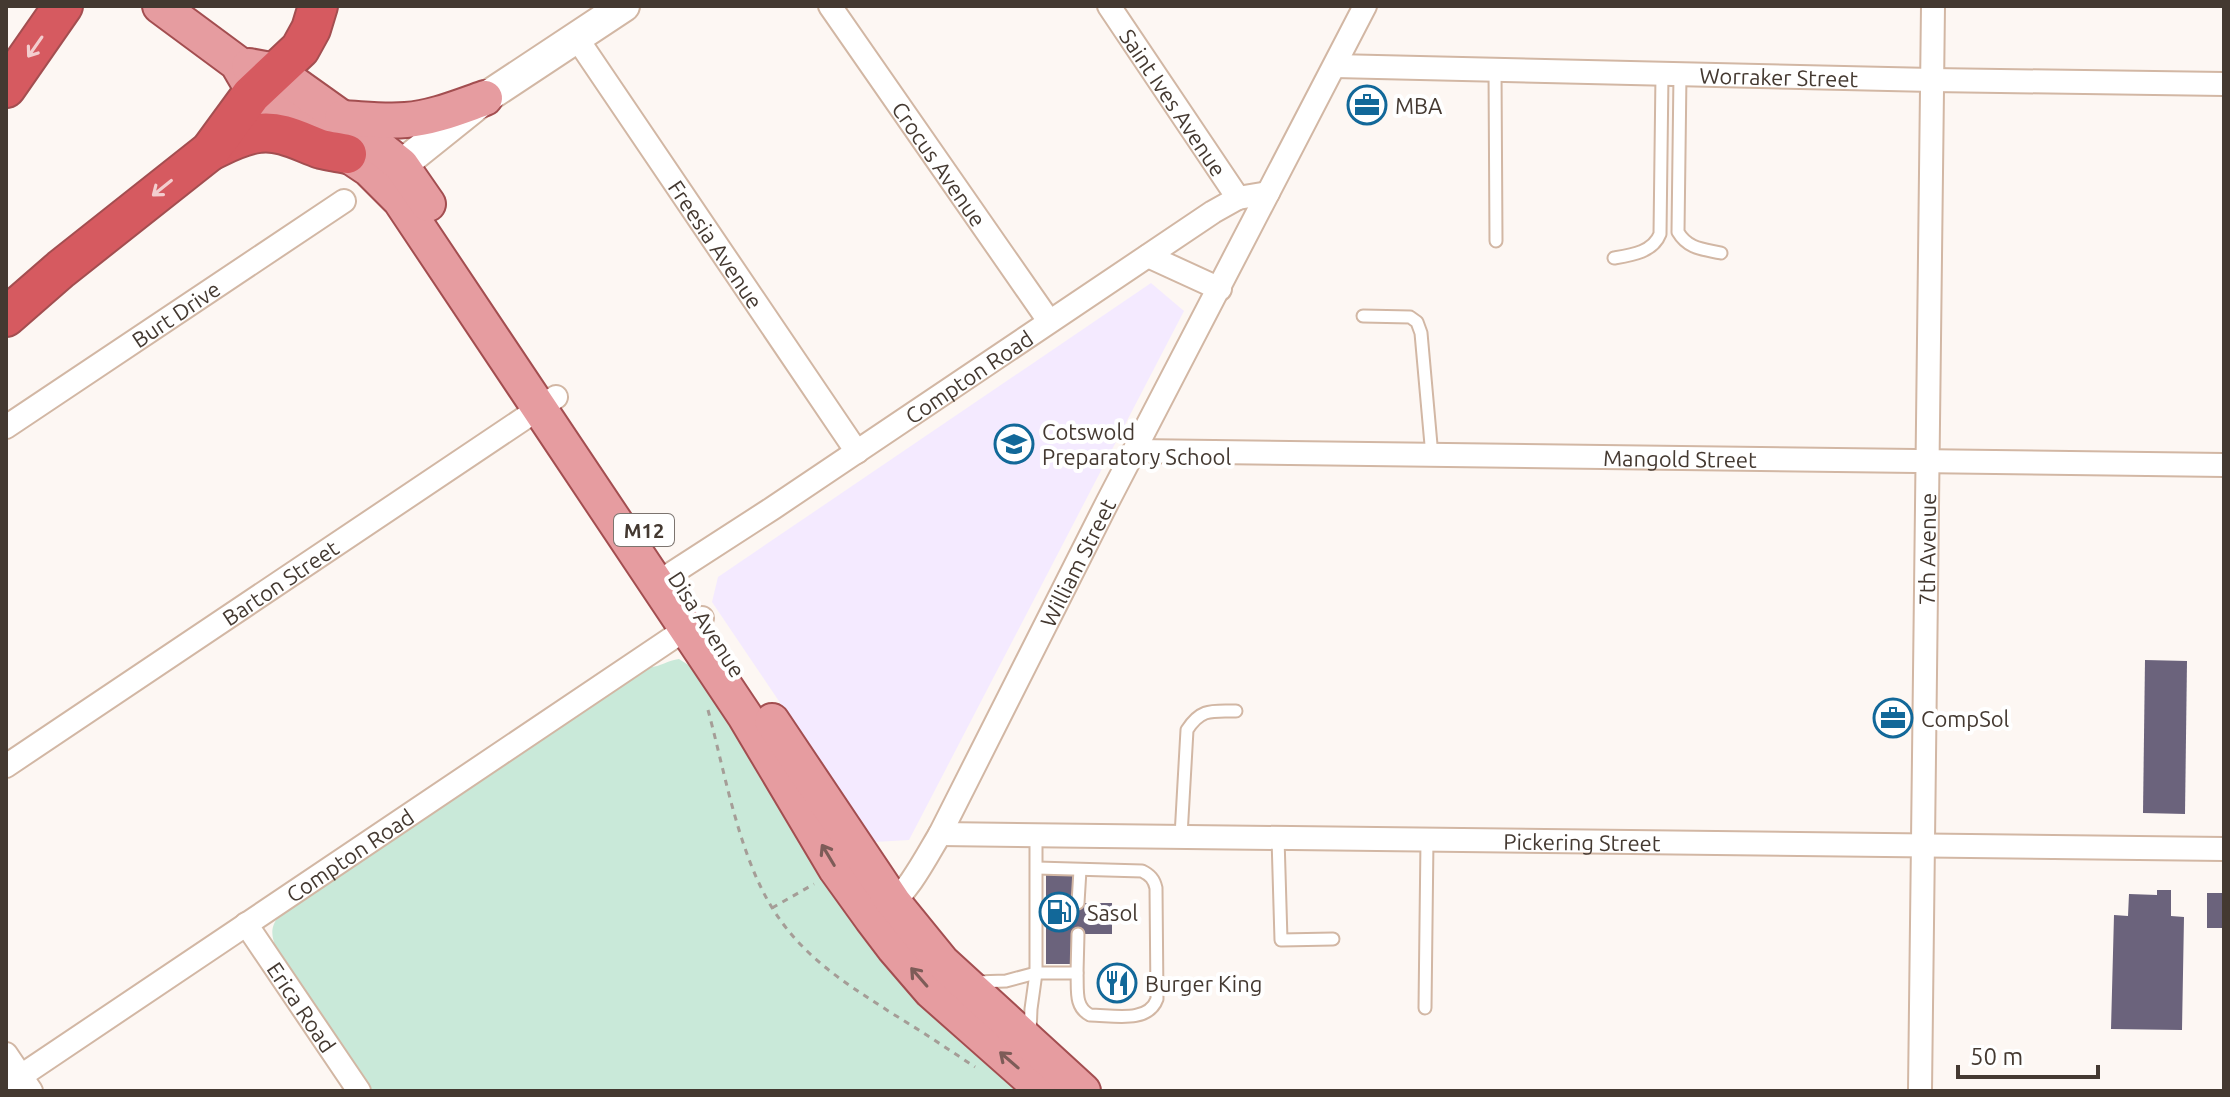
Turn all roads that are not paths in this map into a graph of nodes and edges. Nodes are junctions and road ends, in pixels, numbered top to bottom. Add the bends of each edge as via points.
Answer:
1 (63, 6) edge
2 (160, 6) edge
3 (318, 6) edge
4 (624, 6) edge
5 (830, 6) edge
6 (1109, 6) edge
7 (1365, 6) edge
8 (1933, 6) edge
9 (576, 37) junction
10 (1335, 66) junction
11 (1495, 70) junction
12 (1671, 74) junction
13 (256, 75) junction
14 (1932, 80) junction
15 (2224, 84) edge
16 (6, 88) edge
17 (485, 98) junction
18 (345, 136) junction
19 (210, 151) junction
20 (391, 173) junction
21 (1268, 193) junction
22 (1238, 198) junction
23 (344, 201) dead end
24 (1496, 241) dead end
25 (1721, 253) dead end
26 (1148, 256) junction
27 (1614, 258) dead end
28 (1220, 289) junction
29 (1363, 316) dead end
30 (6, 317) edge
31 (1049, 321) junction
32 (547, 403) junction
33 (6, 427) edge
34 (1136, 451) junction
35 (857, 452) junction
36 (1432, 456) junction
37 (1928, 462) junction
38 (2224, 465) edge
39 (665, 578) junction
40 (694, 624) junction
41 (1236, 711) dead end
42 (6, 766) edge
43 (940, 834) junction
44 (1036, 834) junction
45 (1181, 836) junction
46 (1278, 838) junction
47 (1427, 840) junction
48 (1923, 847) junction
49 (2224, 849) edge
50 (1037, 868) junction
51 (1080, 870) junction
52 (1078, 903) dead end
53 (883, 911) junction
54 (246, 924) junction
55 (1078, 934) dead end
56 (1333, 939) dead end
57 (1036, 973) junction
58 (1077, 973) junction
59 (963, 980) junction
60 (1425, 1008) dead end
61 (1030, 1042) junction
62 (6, 1054) edge
63 (19, 1084) edge
64 (359, 1091) edge
65 (1044, 1091) edge
66 (1083, 1091) edge
67 (1920, 1091) edge

1 -> 16 highway
2 - 13 main road, Disa Avenue / M12
3 - 13 highway via 300,49
4 - 9 street
5 - 31 street, Crocus Avenue
6 - 22 street, Saint Ives Avenue
7 - 10 street, William Street
8 - 14 street, 7th Avenue
9 - 17 street
9 - 35 street, Freesia Avenue
10 - 11 street, Worraker Street
10 - 21 street, William Street
11 - 12 street, Worraker Street
11 - 24 lane
12 - 14 street, Worraker Street
12 - 25 lane via 1678,232 1688,245
12 - 27 lane via 1660,234 1648,248
13 - 18 main road, Disa Avenue / M12
13 - 19 highway
14 - 15 street, Worraker Street
14 - 37 street, 7th Avenue
17 - 18 main road via 407,120 374,120
17 - 20 street
18 - 19 highway via 324,149 284,135 258,133
18 - 20 main road, Disa Avenue / M12
19 -> 30 highway
20 - 32 main road, Disa Avenue / M12
21 - 22 street, Compton Road
21 - 28 street, William Street
22 - 26 street, Compton Road
23 - 33 street, Burt Drive
26 - 28 street
26 - 31 street, Compton Road
28 - 34 street, William Street
29 - 36 lane via 1410,317 1417,322
31 - 35 street, Compton Road
32 - 39 main road, Disa Avenue / M12
32 - 42 street, Barton Street
34 - 36 street, Mangold Street
34 - 43 street, William Street
35 - 39 street, Compton Road
36 - 37 street, Mangold Street
37 - 38 street, Mangold Street
37 - 48 street, 7th Avenue
39 - 40 main road, Disa Avenue / M12
40 - 53 main road, Disa Avenue / M12
40 - 54 street, Compton Road
41 - 45 lane via 1195,717 1187,730
43 - 44 street, Pickering Street
43 - 53 street, William Street via 911,882
44 - 45 street, Pickering Street
44 - 50 lane
45 - 46 street, Pickering Street
46 - 47 street, Pickering Street
46 - 56 lane via 1281,940
47 - 48 street, Pickering Street
47 - 60 lane
48 - 49 street, Pickering Street
48 - 67 street, 7th Avenue
50 - 51 lane
50 - 57 lane
51 - 52 lane
51 - 58 lane via 1142,871 1154,880 1154,1007 1140,1016 1090,1015 1079,1005
53 - 59 main road, Disa Avenue / M12
65 -> 53 main road, Disa Avenue / M12 via 931,991 894,948
54 - 63 street, Compton Road
54 - 64 street, Erica Road
55 - 58 lane
57 - 58 lane
57 - 59 lane via 1006,981
57 - 61 lane
59 - 61 main road, Disa Avenue / M12
61 - 66 main road, Disa Avenue / M12
62 - 63 street

